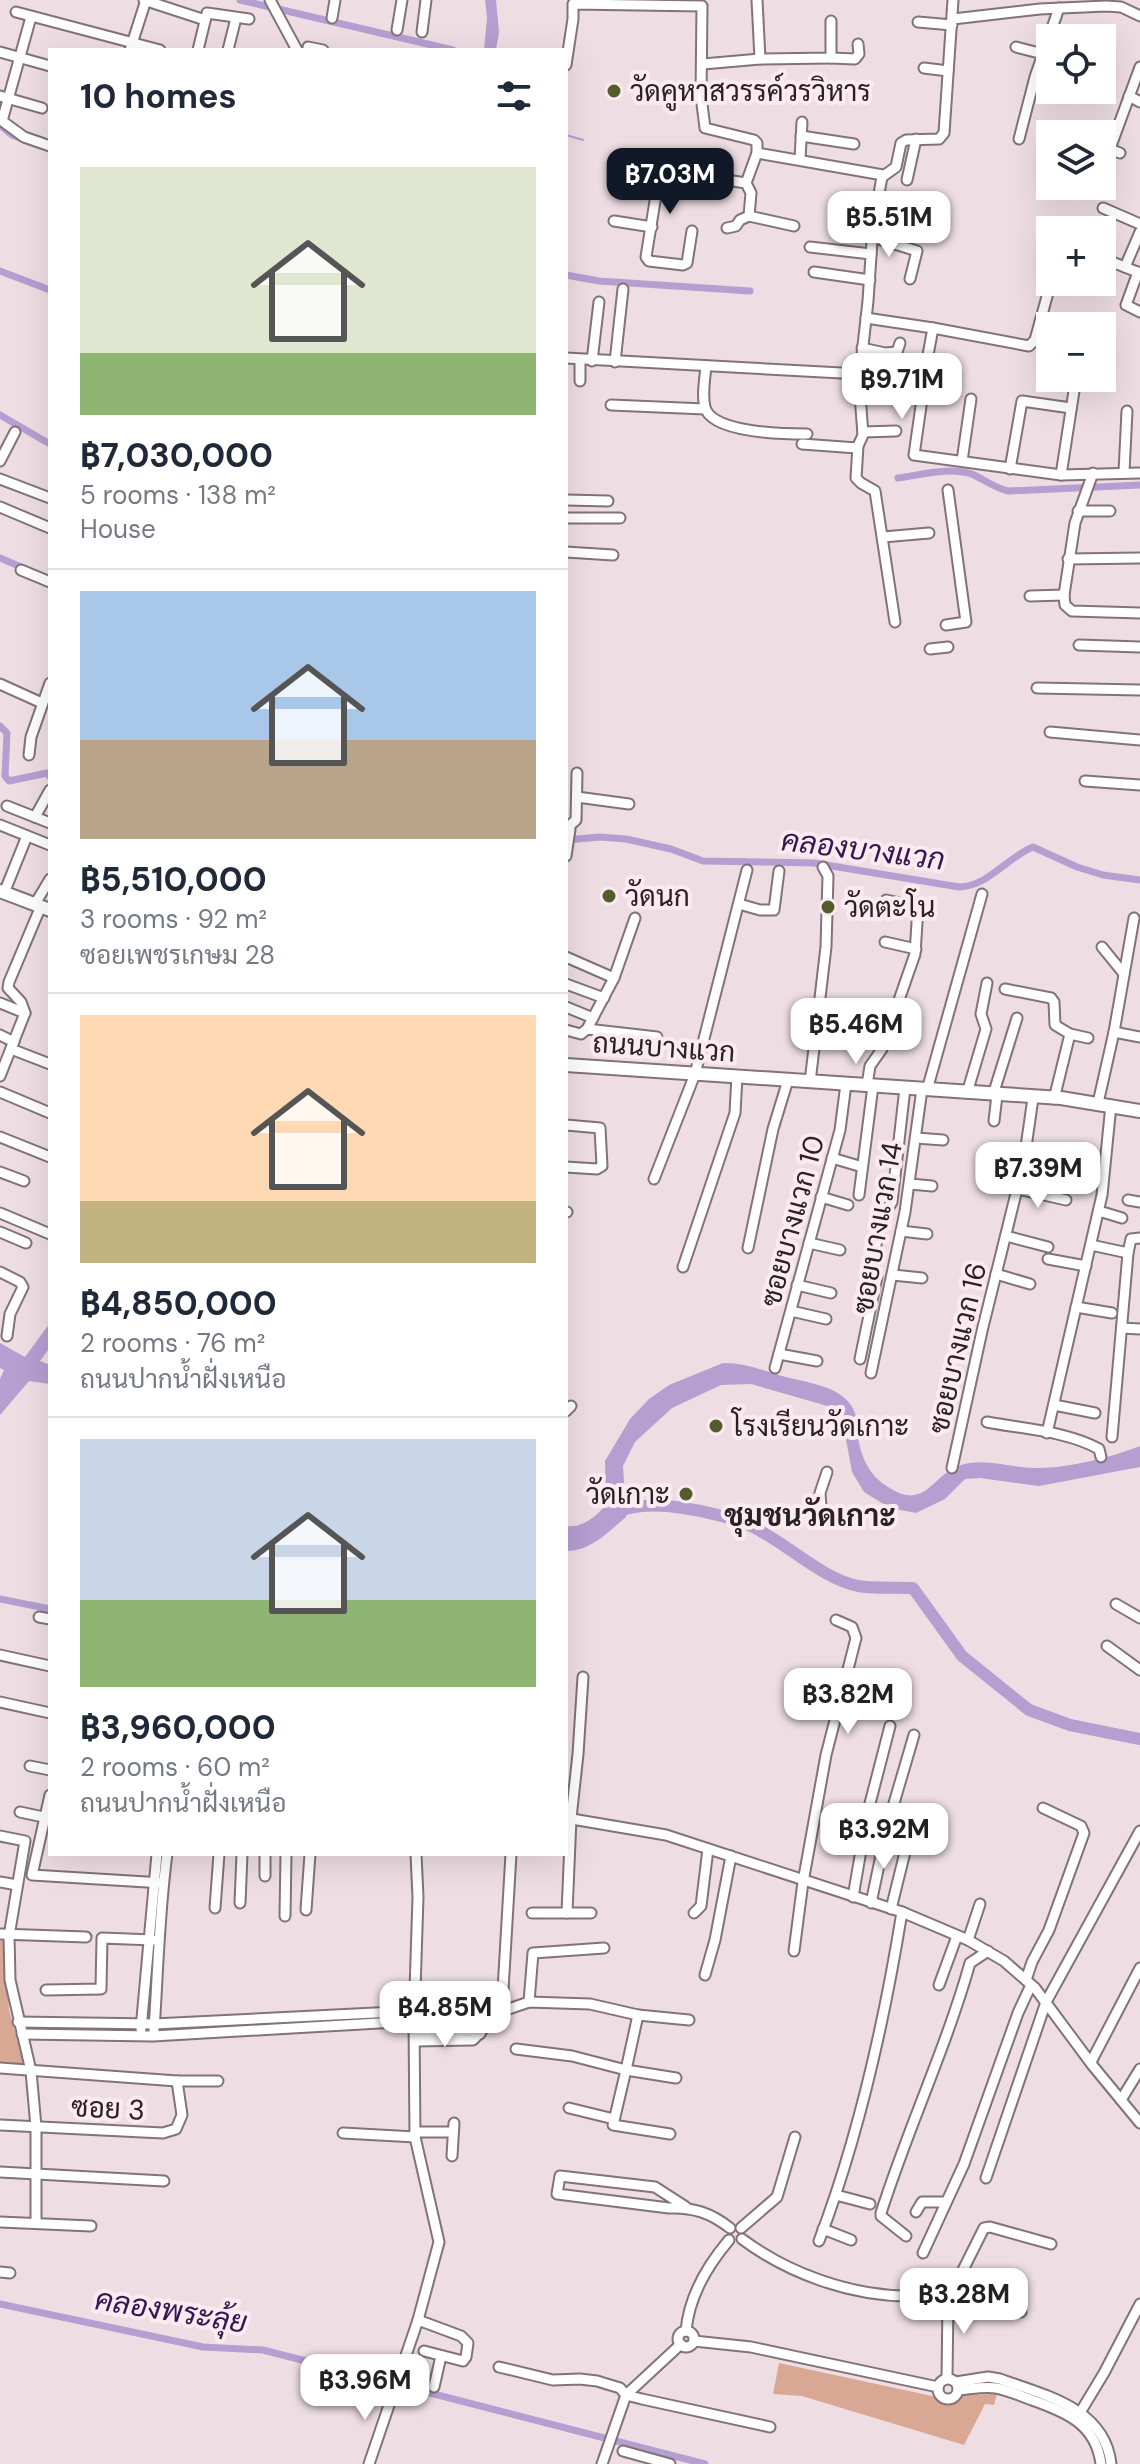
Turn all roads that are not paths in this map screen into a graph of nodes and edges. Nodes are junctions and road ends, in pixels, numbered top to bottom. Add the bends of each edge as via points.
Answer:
1 (145, 0) edge
2 (270, 0) edge
3 (335, 0) edge
4 (402, 0) edge
5 (426, 0) edge
6 (757, 0) edge
7 (953, 0) edge
8 (668, 3) edge
9 (1111, 3) edge
10 (1059, 8) junction
11 (16, 12) dead end
12 (1140, 16) edge
13 (31, 17) junction
14 (236, 18) junction
15 (332, 18) dead end
16 (249, 19) dead end
17 (205, 20) junction
18 (831, 21) dead end
19 (918, 22) dead end
20 (952, 22) junction
21 (1053, 24) edge
22 (397, 30) dead end
23 (422, 32) dead end
24 (858, 44) dead end
25 (131, 46) edge
26 (308, 47) dead end
27 (1016, 47) dead end
28 (198, 48) edge
29 (228, 48) edge
30 (296, 48) edge
31 (313, 48) edge
32 (0, 52) edge
33 (568, 52) edge
34 (1036, 52) edge
35 (20, 57) junction
36 (831, 58) junction
37 (760, 59) junction
38 (703, 64) junction
39 (48, 65) edge
40 (1140, 67) edge
41 (924, 68) dead end
42 (948, 71) junction
43 (1036, 79) edge
44 (1129, 96) junction
45 (4, 97) edge
46 (1140, 102) edge
47 (42, 108) dead end
48 (802, 122) dead end
49 (801, 136) junction
50 (916, 139) junction
51 (1019, 139) dead end
52 (854, 144) dead end
53 (48, 145) edge
54 (757, 153) junction
55 (1120, 153) dead end
56 (800, 159) junction
57 (883, 175) junction
58 (907, 180) dead end
59 (746, 183) junction
60 (1103, 208) dead end
61 (749, 216) junction
62 (614, 221) dead end
63 (1140, 224) edge
64 (794, 226) dead end
65 (652, 227) junction
66 (727, 228) dead end
67 (692, 231) dead end
68 (1140, 232) edge
69 (872, 237) junction
70 (810, 247) dead end
71 (871, 254) junction
72 (1116, 263) edge
73 (1125, 267) junction
74 (814, 272) dead end
75 (1139, 272) edge
76 (910, 279) dead end
77 (870, 280) junction
78 (623, 289) dead end
79 (599, 302) dead end
80 (1140, 312) edge
81 (866, 318) junction
82 (933, 328) junction
83 (1036, 336) edge
84 (1035, 340) joint
85 (900, 343) dead end
86 (862, 348) junction
87 (568, 358) edge
88 (580, 360) junction
89 (592, 361) junction
90 (615, 362) junction
91 (706, 366) junction
92 (860, 374) junction
93 (580, 381) dead end
94 (923, 392) dead end
95 (1074, 392) edge
96 (971, 399) dead end
97 (611, 405) dead end
98 (1071, 408) junction
99 (705, 409) junction
100 (1127, 411) dead end
101 (896, 431) dead end
102 (15, 432) dead end
103 (863, 432) junction
104 (857, 448) junction
105 (0, 461) edge
106 (962, 461) junction
107 (1010, 469) junction
108 (1124, 472) junction
109 (1140, 473) edge
110 (1061, 475) junction
111 (1091, 477) junction
112 (0, 479) edge
113 (948, 490) dead end
114 (48, 497) edge
115 (568, 500) edge
116 (608, 501) dead end
117 (0, 507) edge
118 (1078, 511) junction
119 (1110, 511) dead end
120 (568, 518) edge
121 (620, 518) dead end
122 (48, 527) edge
123 (929, 533) dead end
124 (883, 537) junction
125 (568, 552) edge
126 (613, 555) dead end
127 (1140, 558) edge
128 (1068, 559) junction
129 (21, 570) dead end
130 (48, 581) edge
131 (1064, 595) junction
132 (1030, 596) dead end
133 (1140, 613) edge
134 (895, 622) dead end
135 (946, 625) dead end
136 (1079, 645) dead end
137 (948, 647) dead end
138 (1140, 647) edge
139 (930, 649) dead end
140 (0, 684) edge
141 (48, 688) edge
142 (1037, 688) dead end
143 (1140, 690) edge
144 (42, 703) junction
145 (1050, 732) dead end
146 (1140, 740) edge
147 (29, 755) dead end
148 (577, 773) dead end
149 (1085, 781) dead end
150 (1140, 785) edge
151 (577, 797) junction
152 (48, 798) edge
153 (629, 804) dead end
154 (7, 806) dead end
155 (42, 820) edge
156 (0, 825) edge
157 (30, 837) junction
158 (568, 837) edge
159 (48, 844) edge
160 (823, 867) dead end
161 (747, 870) dead end
162 (779, 871) dead end
163 (48, 886) edge
164 (2, 892) edge
165 (982, 894) dead end
166 (886, 900) dead end
167 (739, 904) junction
168 (42, 907) edge
169 (635, 918) dead end
170 (1134, 918) dead end
171 (885, 942) dead end
172 (1102, 947) dead end
173 (916, 949) junction
174 (568, 958) edge
175 (1124, 974) junction
176 (614, 978) junction
177 (987, 983) dead end
178 (568, 985) edge
179 (1005, 989) dead end
180 (604, 998) junction
181 (0, 1003) edge
182 (568, 1008) edge
183 (25, 1013) junction
184 (593, 1018) junction
185 (1017, 1018) dead end
186 (817, 1028) junction
187 (587, 1029) junction
188 (568, 1031) edge
189 (850, 1032) dead end
190 (1114, 1032) junction
191 (1070, 1034) junction
192 (0, 1035) edge
193 (657, 1037) dead end
194 (1140, 1037) edge
195 (1088, 1038) dead end
196 (13, 1045) junction
197 (48, 1063) edge
198 (568, 1065) edge
199 (695, 1074) junction
200 (0, 1076) edge
201 (737, 1076) junction
202 (788, 1080) junction
203 (810, 1082) junction
204 (846, 1084) junction
205 (870, 1085) junction
206 (905, 1088) junction
207 (924, 1090) junction
208 (0, 1092) edge
209 (967, 1093) junction
210 (995, 1095) junction
211 (1033, 1098) junction
212 (1054, 1099) junction
213 (1098, 1103) junction
214 (1111, 1105) junction
215 (1140, 1111) edge
216 (48, 1112) edge
217 (994, 1121) dead end
218 (568, 1125) edge
219 (0, 1137) edge
220 (916, 1138) junction
221 (943, 1140) dead end
222 (48, 1156) edge
223 (832, 1158) junction
224 (1024, 1161) junction
225 (1044, 1165) dead end
226 (859, 1166) dead end
227 (568, 1167) edge
228 (0, 1172) edge
229 (654, 1179) dead end
230 (24, 1181) dead end
231 (910, 1184) junction
232 (932, 1186) dead end
233 (1018, 1189) junction
234 (859, 1195) dead end
235 (821, 1197) junction
236 (1066, 1200) dead end
237 (1128, 1200) dead end
238 (1140, 1202) edge
239 (848, 1205) dead end
240 (1099, 1211) junction
241 (0, 1213) edge
242 (1122, 1218) dead end
243 (901, 1231) junction
244 (0, 1232) edge
245 (48, 1233) edge
246 (927, 1234) dead end
247 (1006, 1236) junction
248 (1140, 1238) edge
249 (26, 1243) dead end
250 (809, 1243) junction
251 (1091, 1245) junction
252 (1048, 1247) dead end
253 (748, 1248) dead end
254 (840, 1250) dead end
255 (1128, 1253) junction
256 (1048, 1259) dead end
257 (1086, 1266) junction
258 (683, 1267) dead end
259 (1126, 1267) junction
260 (1140, 1269) edge
261 (0, 1272) edge
262 (996, 1274) junction
263 (893, 1275) junction
264 (922, 1278) dead end
265 (1030, 1284) dead end
266 (797, 1285) junction
267 (831, 1293) dead end
268 (1076, 1307) junction
269 (791, 1311) junction
270 (1112, 1313) dead end
271 (826, 1319) dead end
272 (1122, 1328) junction
273 (1140, 1329) edge
274 (7, 1336) dead end
275 (779, 1354) junction
276 (860, 1359) dead end
277 (817, 1361) dead end
278 (775, 1368) dead end
279 (871, 1373) dead end
280 (1054, 1405) junction
281 (1095, 1413) dead end
282 (987, 1422) dead end
283 (1047, 1433) junction
284 (1112, 1437) dead end
285 (1101, 1457) dead end
286 (952, 1468) dead end
287 (827, 1472) dead end
288 (821, 1507) dead end
289 (1116, 1604) dead end
290 (39, 1617) dead end
291 (1140, 1618) edge
292 (48, 1619) edge
293 (836, 1620) dead end
294 (1107, 1646) dead end
295 (0, 1655) edge
296 (48, 1666) edge
297 (1140, 1670) edge
298 (583, 1677) dead end
299 (0, 1702) edge
300 (48, 1713) edge
301 (890, 1726) dead end
302 (914, 1735) dead end
303 (30, 1766) dead end
304 (48, 1770) edge
305 (1043, 1808) dead end
306 (20, 1812) dead end
307 (48, 1818) edge
308 (568, 1818) edge
309 (1140, 1831) edge
310 (0, 1836) edge
311 (908, 1840) dead end
312 (1136, 1844) edge
313 (708, 1849) junction
314 (157, 1856) edge
315 (166, 1856) edge
316 (219, 1856) edge
317 (242, 1856) edge
318 (265, 1856) edge
319 (286, 1856) edge
320 (310, 1856) edge
321 (416, 1856) edge
322 (511, 1856) edge
323 (568, 1856) edge
324 (731, 1856) junction
325 (265, 1876) dead end
326 (0, 1882) edge
327 (803, 1882) junction
328 (158, 1883) junction
329 (17, 1885) junction
330 (853, 1897) junction
331 (240, 1903) dead end
332 (871, 1903) junction
333 (980, 1904) dead end
334 (215, 1908) dead end
335 (891, 1909) junction
336 (306, 1910) dead end
337 (902, 1912) junction
338 (532, 1913) dead end
339 (567, 1913) junction
340 (591, 1913) dead end
341 (694, 1913) dead end
342 (285, 1916) dead end
343 (4, 1935) edge
344 (957, 1936) junction
345 (86, 1937) dead end
346 (153, 1940) junction
347 (968, 1940) junction
348 (604, 1948) dead end
349 (794, 1951) dead end
350 (988, 1951) junction
351 (1140, 1968) edge
352 (153, 1972) junction
353 (705, 1975) dead end
354 (1028, 1983) junction
355 (939, 1985) dead end
356 (46, 1990) dead end
357 (503, 1990) dead end
358 (529, 2002) junction
359 (1046, 2002) junction
360 (638, 2015) junction
361 (415, 2016) junction
362 (689, 2020) dead end
363 (18, 2022) junction
364 (273, 2022) junction
365 (141, 2024) junction
366 (154, 2024) junction
367 (22, 2034) junction
368 (141, 2036) junction
369 (153, 2036) junction
370 (415, 2037) junction
371 (516, 2049) dead end
372 (1091, 2062) junction
373 (0, 2068) edge
374 (1140, 2069) edge
375 (626, 2070) junction
376 (31, 2071) junction
377 (676, 2078) dead end
378 (177, 2081) junction
379 (218, 2081) dead end
380 (1121, 2100) junction
381 (569, 2108) dead end
382 (614, 2119) junction
383 (1140, 2123) edge
384 (0, 2125) edge
385 (36, 2127) junction
386 (343, 2133) dead end
387 (415, 2134) junction
388 (670, 2134) dead end
389 (795, 2137) dead end
390 (452, 2156) dead end
391 (0, 2172) edge
392 (34, 2174) junction
393 (986, 2178) dead end
394 (607, 2180) junction
395 (164, 2181) dead end
396 (836, 2195) junction
397 (606, 2201) junction
398 (946, 2202) junction
399 (870, 2204) dead end
400 (686, 2207) junction
401 (916, 2212) dead end
402 (0, 2222) edge
403 (36, 2223) junction
404 (91, 2226) dead end
405 (823, 2229) junction
406 (737, 2232) junction
407 (906, 2236) dead end
408 (851, 2240) dead end
409 (819, 2241) dead end
410 (1051, 2244) dead end
411 (923, 2253) dead end
412 (955, 2287) junction
413 (1140, 2304) edge
414 (1021, 2312) dead end
415 (418, 2320) junction
416 (686, 2331) junction
417 (694, 2341) junction
418 (681, 2344) junction
419 (424, 2351) dead end
420 (441, 2356) junction
421 (499, 2367) dead end
422 (954, 2383) junction
423 (434, 2387) dead end
424 (938, 2387) junction
425 (626, 2395) junction
426 (1079, 2415) junction
427 (770, 2427) dead end
428 (623, 2451) dead end
429 (369, 2464) edge
430 (602, 2464) edge
431 (670, 2464) edge
432 (1101, 2464) edge
433 (1111, 2464) edge

1 - 17 street
1 - 25 street
2 - 30 street
3 - 15 street
4 - 22 street
5 - 23 street
6 - 37 street
7 - 20 street
8 - 33 street via 573,4
8 - 38 street via 702,6
9 - 10 street
9 - 12 street
10 - 20 street
10 - 21 street
11 - 13 street
13 - 25 street
13 - 35 street
14 - 16 street
14 - 17 street via 207,13
14 - 29 street
17 - 28 street
18 - 36 street
19 - 20 street
20 - 42 street
24 - 36 street via 857,57
26 - 31 street
27 - 34 street
32 - 35 street
35 - 39 street
35 - 45 street
36 - 37 street
37 - 38 street
38 - 54 street via 705,128 754,140
40 - 44 street
41 - 42 street
42 - 50 street via 943,137
43 - 51 street
44 - 46 street
44 - 55 street via 1111,146
45 - 47 street
45 - 53 street via 3,123
48 - 49 street
49 - 52 street
49 - 56 street
50 - 57 street via 903,141 896,167
50 - 58 street
54 - 56 street
54 - 59 street
56 - 57 street
57 - 69 street
59 - 61 street via 751,193
59 - 65 street via 660,170
60 - 63 street
61 - 64 street
61 - 66 street
62 - 65 street
65 - 67 street via 648,260 683,265 689,260
68 - 73 street
69 - 71 street
69 - 76 street via 917,251
70 - 71 street
71 - 77 street
72 - 73 street
73 - 75 street
74 - 77 street
75 - 80 street via 1126,305
77 - 81 street
78 - 90 street
79 - 89 street
81 - 82 street
81 - 86 street
82 - 84 street via 1026,347
82 - 92 street via 919,386
83 - 84 street
85 - 86 street via 892,354
86 - 92 street
87 - 88 street
88 - 89 street
88 - 93 street
89 - 90 street
90 - 91 street
91 - 92 street
91 - 99 street
92 - 103 street
94 - 106 street via 914,455
95 - 98 street
96 - 106 street
97 - 99 street
98 - 107 street via 1022,401
98 - 110 street
99 - 104 street via 724,423 756,432
100 - 108 street
101 - 103 street
102 - 105 street
103 - 104 street
104 - 124 street via 856,478 875,491
106 - 107 street
107 - 110 street
108 - 109 street
108 - 111 street
110 - 111 street
111 - 118 street
112 - 114 street
113 - 135 street via 966,622
115 - 116 street
117 - 122 street
118 - 119 street
118 - 128 street
120 - 121 street
123 - 124 street
124 - 134 street
125 - 126 street
127 - 128 street
128 - 131 street
129 - 130 street
131 - 132 street
131 - 133 street via 1072,611
136 - 138 street
137 - 139 street
140 - 144 street
141 - 144 street
142 - 143 street
144 - 147 street
145 - 146 street
148 - 151 street
149 - 150 street
151 - 153 street
151 - 158 street via 576,820
152 - 155 street
154 - 155 street
155 - 157 street
156 - 157 street
157 - 159 street
157 - 164 street
160 - 186 street via 828,913
161 - 167 street
162 - 167 street via 774,910
163 - 168 street
164 - 168 main road
165 - 207 street, ซอยบางแวก 14
166 - 173 street via 918,907
167 - 199 street
168 - 183 street via 8,988
169 - 176 street
170 - 175 street
171 - 173 street
172 - 175 street
173 - 205 street via 882,1049 870,1066
174 - 176 street
175 - 190 street
176 - 180 street
177 - 209 street via 981,1014 986,1029
178 - 180 street
179 - 191 street via 1051,998 1055,1025
180 - 184 street
181 - 183 street
182 - 184 street
183 - 196 street
184 - 187 street
185 - 210 street
186 - 189 street
186 - 203 street
187 - 188 street via 581,1034
187 - 193 street
190 - 194 street
190 - 213 street
191 - 195 street
191 - 212 street
192 - 196 street
196 - 197 street
196 - 200 street
198 - 199 main road, ถนนบางแวก
199 - 201 main road, ถนนบางแวก
199 - 229 street
201 - 202 main road, ถนนบางแวก
201 - 258 street via 735,1113
202 - 203 main road, ถนนบางแวก
202 - 253 street
203 - 204 main road, ถนนบางแวก
204 - 205 main road, ถนนบางแวก
204 - 223 street, ซอยบางแวก 10
205 - 206 main road, ถนนบางแวก
205 - 234 street
206 - 207 main road, ถนนบางแวก
206 - 276 street via 892,1202 872,1259 877,1277
207 - 209 main road, ถนนบางแวก
207 - 220 street, ซอยบางแวก 14
208 - 216 street
209 - 210 main road, ถนนบางแวก
210 - 211 main road, ถนนบางแวก
210 - 217 street
211 - 212 main road, ถนนบางแวก
211 - 224 street, ซอยบางแวก 16
212 - 213 main road, ถนนบางแวก
213 - 214 main road, ถนนบางแวก
214 - 215 main road, ถนนบางแวก
214 - 240 street
218 - 227 street via 596,1126 602,1132 601,1168
219 - 222 street
220 - 221 street
220 - 231 street, ซอยบางแวก 14
223 - 226 street
223 - 235 street, ซอยบางแวก 10
224 - 225 street
224 - 233 street, ซอยบางแวก 16
228 - 230 street
231 - 232 street
231 - 243 street, ซอยบางแวก 14
233 - 236 street
233 - 247 street, ซอยบางแวก 16
235 - 239 street
235 - 250 street, ซอยบางแวก 10
237 - 238 street
240 - 242 street
240 - 251 street
241 - 245 street
243 - 246 street
243 - 263 street, ซอยบางแวก 14
244 - 249 street
247 - 252 street
247 - 262 street, ซอยบางแวก 16
248 - 255 street via 1131,1239
250 - 254 street
250 - 266 street, ซอยบางแวก 10
251 - 255 street
251 - 257 street
255 - 259 street
256 - 257 street
257 - 268 street
259 - 260 street
259 - 272 street
261 - 274 street via 23,1287
262 - 265 street
262 - 286 street, ซอยบางแวก 16
263 - 264 street
263 - 279 street, ซอยบางแวก 14
266 - 267 street
266 - 269 street, ซอยบางแวก 10
268 - 270 street
268 - 280 street
269 - 271 street
269 - 275 street, ซอยบางแวก 10
272 - 273 street
272 - 284 street
275 - 277 street
275 - 278 street, ซอยบางแวก 10
280 - 281 street
280 - 283 street
282 - 283 street
283 - 285 street via 1097,1447
287 - 288 street
289 - 291 street
290 - 292 street
293 - 327 street via 852,1627 856,1638 826,1755
294 - 297 street
295 - 296 street
298 - 308 street
299 - 300 street
301 - 330 street
302 - 332 street
303 - 304 street
305 - 354 street via 1081,1826 1084,1833
306 - 307 street
307 - 328 street via 32,1875
308 - 313 street via 652,1831
309 - 312 street
310 - 329 street via 25,1841
311 - 335 street
312 - 359 street
313 - 324 street
313 - 341 street via 701,1906
314 - 328 street
315 - 328 street
316 - 334 street
317 - 331 street
318 - 325 street
319 - 342 street
320 - 336 street
321 - 361 street
322 - 357 street
323 - 339 street
324 - 327 street
324 - 353 street
326 - 329 street
327 - 330 street
327 - 349 street
328 - 346 street
329 - 343 street
330 - 332 street
332 - 335 street
333 - 347 street
335 - 337 street
337 - 344 street
337 - 396 street via 890,1989
338 - 339 street
339 - 340 street
343 - 345 street
343 - 363 street
344 - 347 street
344 - 355 street
346 - 352 street
346 - 356 street via 102,1938 101,1989
347 - 350 street
348 - 358 street via 533,1953
350 - 354 street
350 - 407 street via 970,1963 881,2213
351 - 372 street
352 - 365 street via 142,1996
352 - 366 street
354 - 359 street
354 - 398 street
358 - 360 street via 590,2004
358 - 370 street via 500,2012 488,2010 489,2023 480,2034
359 - 372 street
359 - 393 street
360 - 362 street
360 - 375 street
361 - 364 street
361 - 370 street
363 - 365 street
363 - 367 street
364 - 366 street
364 - 369 street
365 - 366 street
365 - 368 street
366 - 369 street
367 - 368 street
367 - 376 street
368 - 369 street
370 - 387 street
371 - 375 street
372 - 380 street
373 - 376 street
374 - 380 street
375 - 377 street
375 - 382 street
376 - 378 street
376 - 385 street
378 - 379 street
378 - 385 street, ซอย 3 via 182,2115 176,2129 163,2133
380 - 383 street
381 - 382 street
382 - 388 street via 613,2125
384 - 385 street
385 - 392 street
386 - 387 street
387 - 390 street via 454,2128
387 - 415 street via 439,2242
389 - 406 street via 777,2197
391 - 392 street
392 - 395 street
392 - 403 street
394 - 397 street
394 - 397 street via 560,2176 557,2194
394 - 400 street via 655,2187
396 - 399 street
396 - 405 street
397 - 400 street
398 - 401 street via 922,2202
398 - 411 street
400 - 406 street
402 - 403 street
403 - 404 street
405 - 408 street
405 - 409 street
406 - 412 street via 808,2277 847,2287 913,2296
406 - 416 street via 736,2242 729,2240 706,2269
410 - 412 street via 984,2228
412 - 414 street
412 - 422 street via 948,2300
413 - 426 street
415 - 420 street via 466,2339 463,2361
415 - 429 street
416 - 417 street
416 - 418 street via 679,2335
417 - 418 street
417 - 424 street via 751,2347
418 - 425 street
419 - 420 street
420 - 423 street
421 - 425 street via 553,2380 597,2381
422 - 424 street via 941,2380
422 - 424 street via 954,2397 947,2399
422 - 426 street via 1000,2379 1069,2404
425 - 427 street
425 - 430 street
426 - 432 street
426 - 433 street via 1108,2448
428 - 431 street

